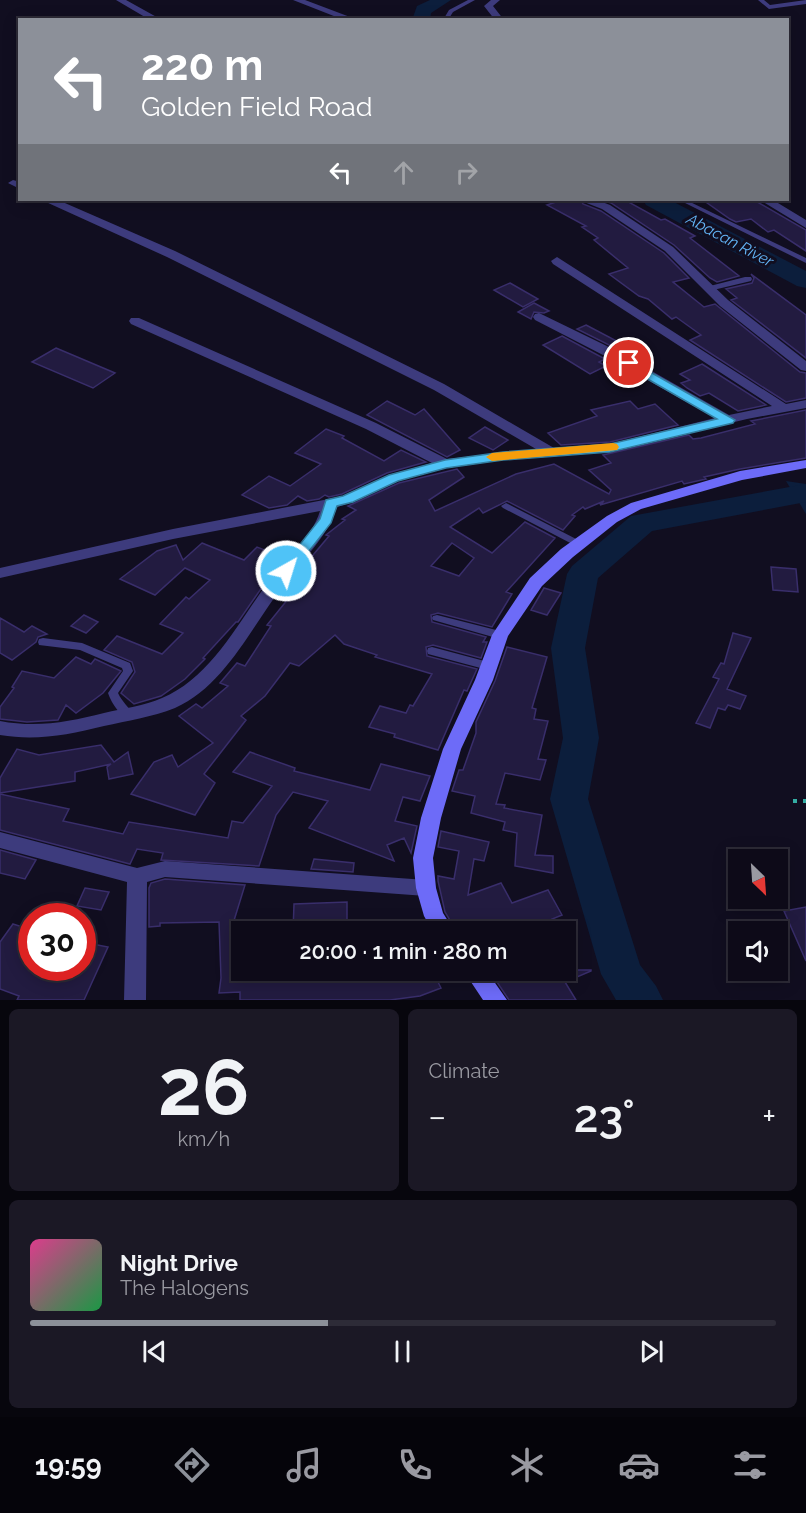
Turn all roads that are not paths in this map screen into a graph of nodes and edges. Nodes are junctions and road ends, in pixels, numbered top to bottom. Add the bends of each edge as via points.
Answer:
1 (120, 0) edge
2 (297, 0) edge
3 (472, 0) edge
4 (496, 0) edge
5 (761, 0) edge
6 (806, 2) edge
7 (154, 18) edge
8 (348, 18) edge
9 (447, 18) edge
10 (498, 18) edge
11 (52, 201) edge
12 (591, 201) edge
13 (684, 201) edge
14 (768, 201) edge
15 (806, 225) edge
16 (557, 261) dead end
17 (806, 261) edge
18 (748, 279) dead end
19 (709, 289) junction
20 (539, 317) dead end
21 (135, 321) dead end
22 (806, 367) edge
23 (806, 404) edge
24 (784, 408) junction
25 (728, 420) junction
26 (551, 452) junction
27 (445, 464) junction
28 (806, 464) edge
29 (330, 504) junction
30 (506, 506) dead end
31 (579, 544) junction
32 (0, 573) edge
33 (437, 618) dead end
34 (500, 635) junction
35 (43, 642) dead end
36 (432, 651) dead end
37 (488, 666) junction
38 (129, 715) junction
39 (0, 728) edge
40 (0, 840) edge
41 (137, 876) junction
42 (426, 888) junction
43 (437, 921) edge
44 (481, 981) edge
45 (135, 1000) edge
46 (496, 1000) edge

1 - 7 street
2 - 8 street
3 - 9 lane
4 - 10 street via 488,6
5 - 6 lane via 769,7
11 - 26 street via 171,254 439,387
12 - 19 street via 669,249
13 - 17 lane
14 - 15 street
16 - 24 street
18 - 19 lane
19 - 22 street
20 - 25 street
21 - 27 street via 371,426
23 - 24 street
24 - 25 street
25 - 26 street via 610,448
26 - 27 street
27 - 29 street via 393,478
28 - 31 street via 740,476 636,506
29 - 32 street
29 - 38 street via 327,520 199,682 177,699
30 - 31 lane
31 - 34 street via 536,582
33 - 34 lane
34 - 37 street
35 - 38 lane via 82,647 126,666 128,671 113,693
36 - 37 lane
37 - 42 street via 452,749 431,818 423,858
38 - 39 street via 57,732
40 - 41 street
41 - 42 street via 165,869
41 - 45 street
42 - 43 street
44 - 46 street

